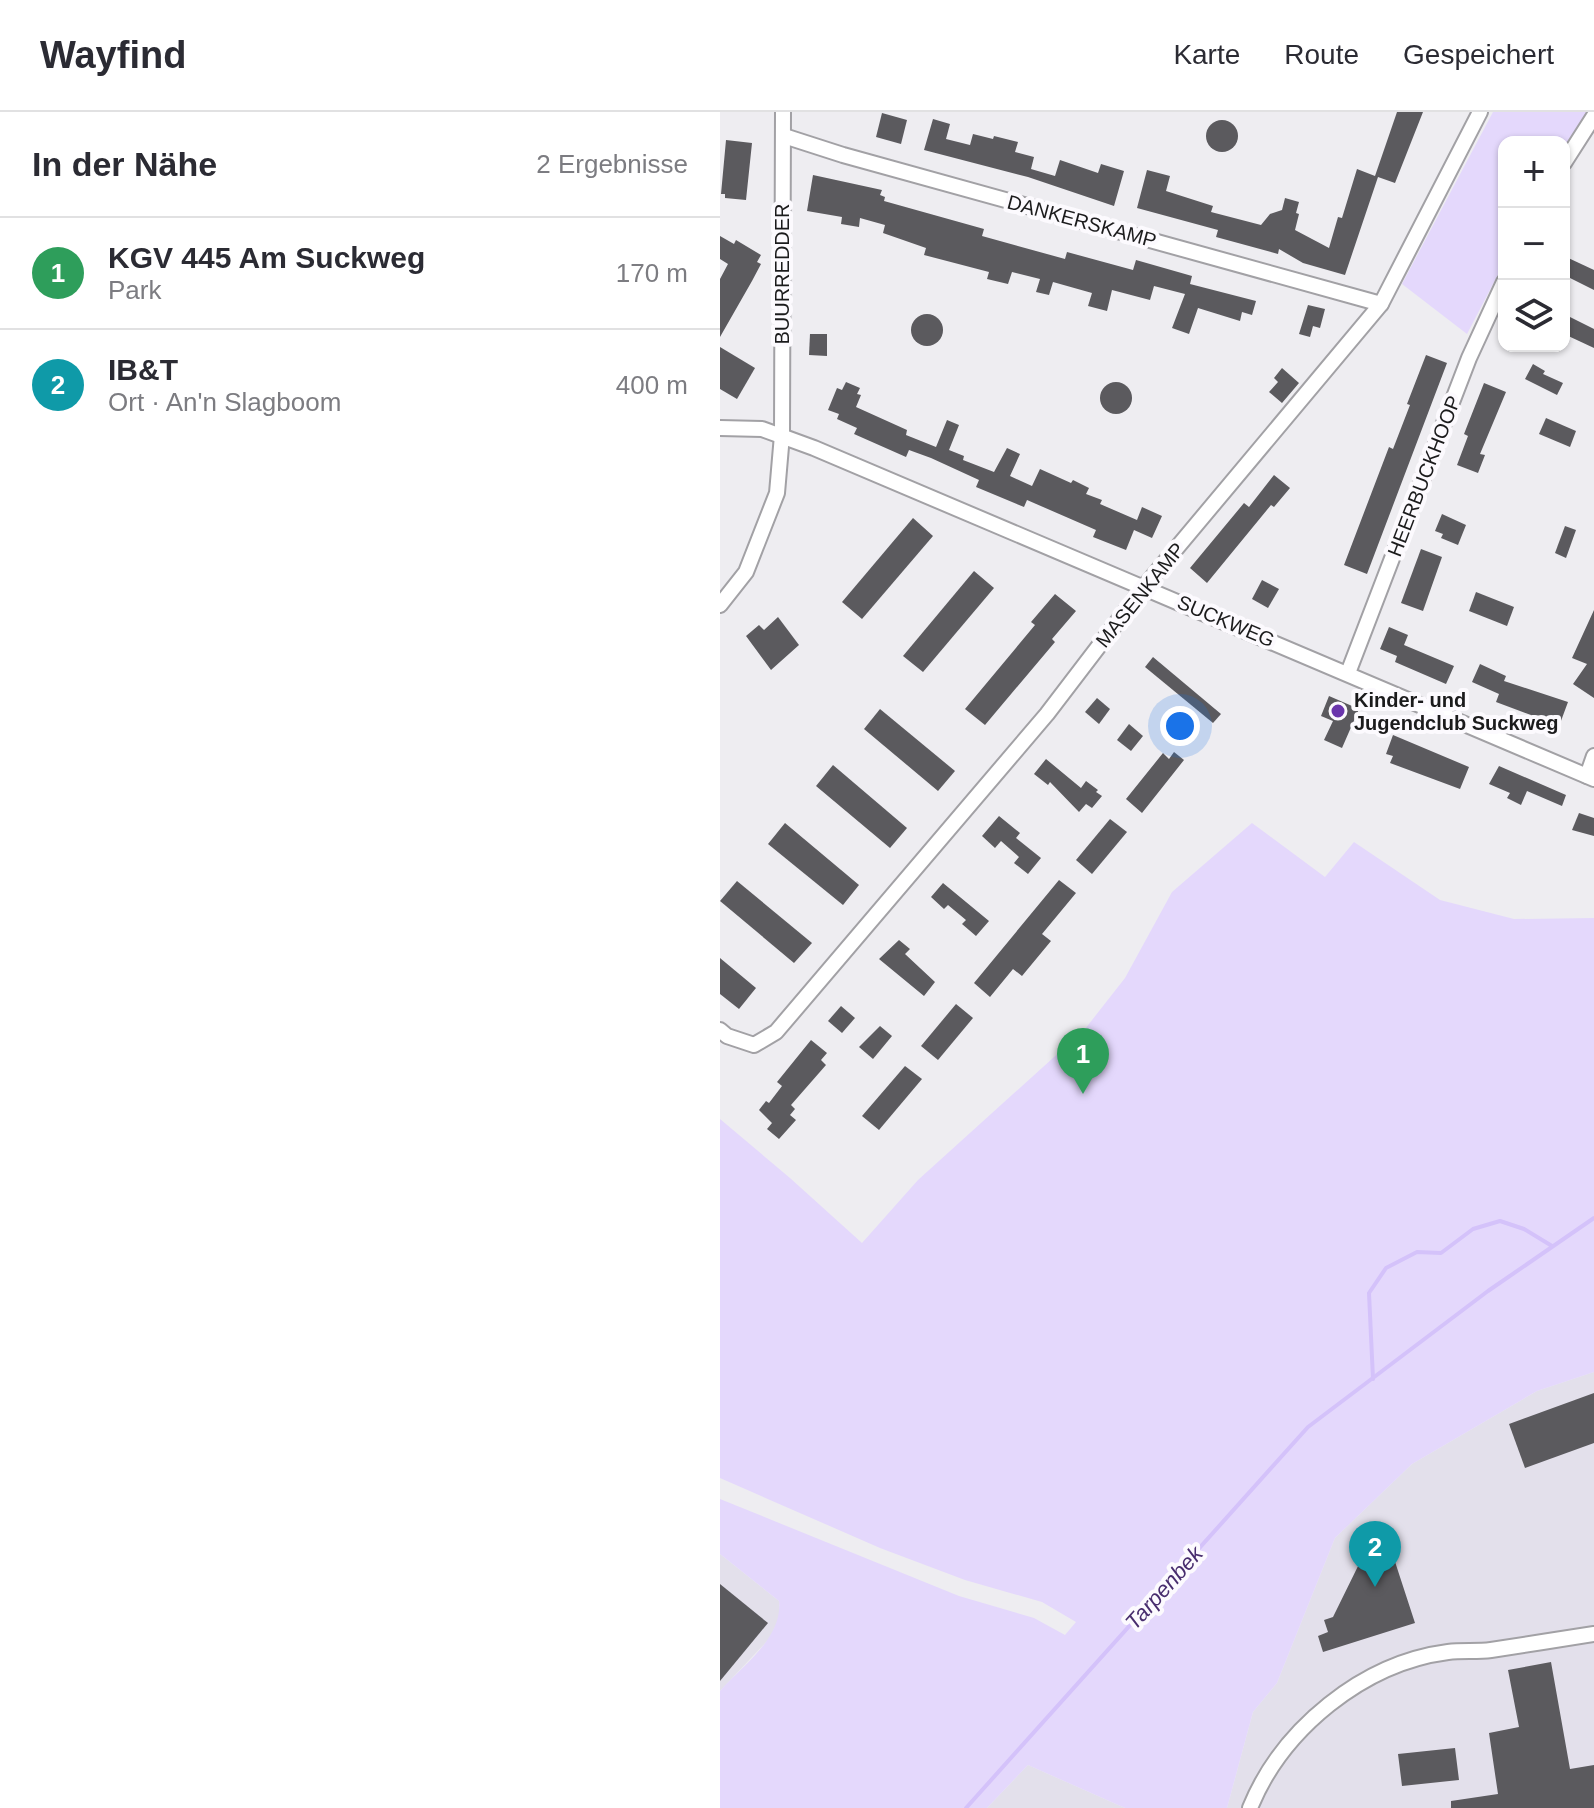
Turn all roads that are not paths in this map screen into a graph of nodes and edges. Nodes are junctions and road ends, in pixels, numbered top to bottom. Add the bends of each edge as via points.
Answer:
1 (783, 112) edge
2 (1480, 112) edge
3 (1594, 116) edge
4 (784, 136) junction
5 (1570, 154) edge
6 (1498, 295) edge
7 (1381, 304) junction
8 (720, 428) edge
9 (782, 435) junction
10 (1144, 587) junction
11 (720, 605) edge
12 (1348, 673) junction
13 (1594, 756) edge
14 (1591, 777) edge
15 (720, 1030) edge
16 (1594, 1634) edge
17 (1250, 1808) edge

1 - 4 street, BUURREDDER
2 - 7 street, MASENKAMP
3 - 5 street
4 - 7 street, DANKERSKAMP
4 - 9 street, BUURREDDER
6 - 12 street, HEERBUCKHOOP
7 - 10 street, MASENKAMP
8 - 9 street, SUCKWEG
9 - 10 street, SUCKWEG
9 - 11 street, BUURREDDER via 773,508 746,572
10 - 12 street, SUCKWEG
10 - 15 street, MASENKAMP via 1047,714 776,1032 754,1045
12 - 14 street, SUCKWEG
13 - 14 street
16 - 17 street via 1447,1652 1394,1667 1315,1715 1284,1747

